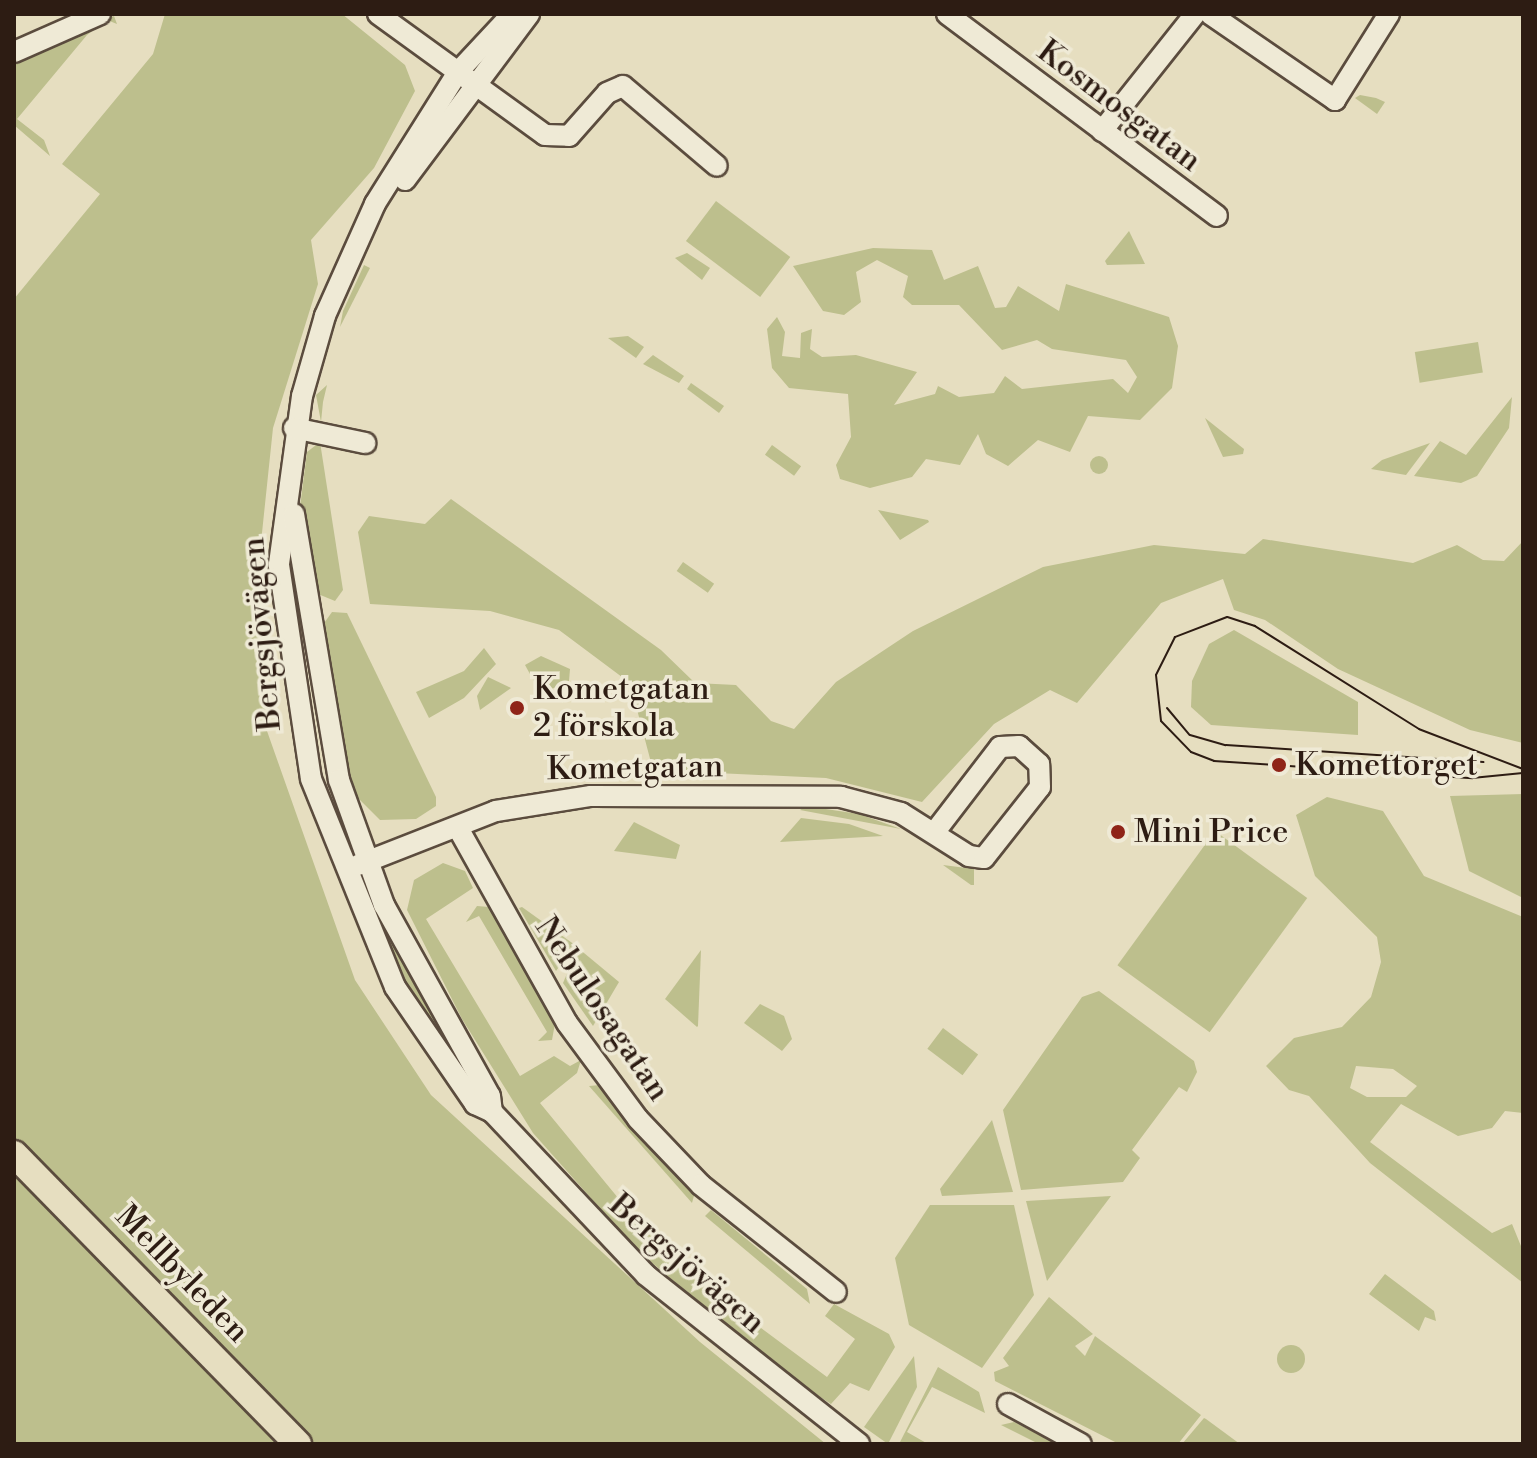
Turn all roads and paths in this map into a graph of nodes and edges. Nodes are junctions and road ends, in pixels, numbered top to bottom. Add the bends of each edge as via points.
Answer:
1 (100, 14) edge
2 (378, 14) edge
3 (512, 14) edge
4 (529, 14) edge
5 (947, 14) edge
6 (1195, 14) edge
7 (1210, 14) edge
8 (1389, 14) edge
9 (14, 52) edge
10 (465, 77) junction
11 (1102, 131) junction
12 (717, 166) dead end
13 (1217, 216) dead end
14 (300, 429) junction
15 (365, 443) dead end
16 (458, 828) junction
17 (934, 833) junction
18 (368, 860) junction
19 (342, 872) junction
20 (492, 1112) junction
21 (14, 1154) edge
22 (836, 1292) dead end
23 (1008, 1404) dead end
24 (298, 1444) edge
25 (859, 1444) edge
26 (1081, 1444) edge

1 - 9 street
2 - 10 street
3 - 10 street, Bergsjövägen
4 - 10 street, Bergsjövägen
5 - 11 street, Kosmosgatan
6 - 11 street
7 - 8 street via 1335,100
10 - 12 street via 545,135 569,136 607,93 623,86
10 - 14 street, Bergsjövägen via 359,236 325,316
11 - 13 street, Kosmosgatan
14 - 15 street
14 - 18 street, Bergsjövägen via 292,531 328,740
14 - 19 street, Bergsjövägen via 279,544 289,670 311,779
16 - 17 street, Kometgatan via 536,799 800,796 874,805
16 - 18 street, Kometgatan
16 - 22 street, Nebulosagatan via 567,1023 638,1119 701,1185
17 - 17 street via 984,858 1040,787 1039,764 1019,746 1000,747
18 - 19 street, Kometgatan
18 - 20 street, Bergsjövägen via 402,944 490,1096
19 - 20 street, Bergsjövägen via 395,987 437,1055 475,1104
20 - 25 street, Bergsjövägen via 646,1275
21 - 24 main road, Mellbyleden
23 - 26 street

